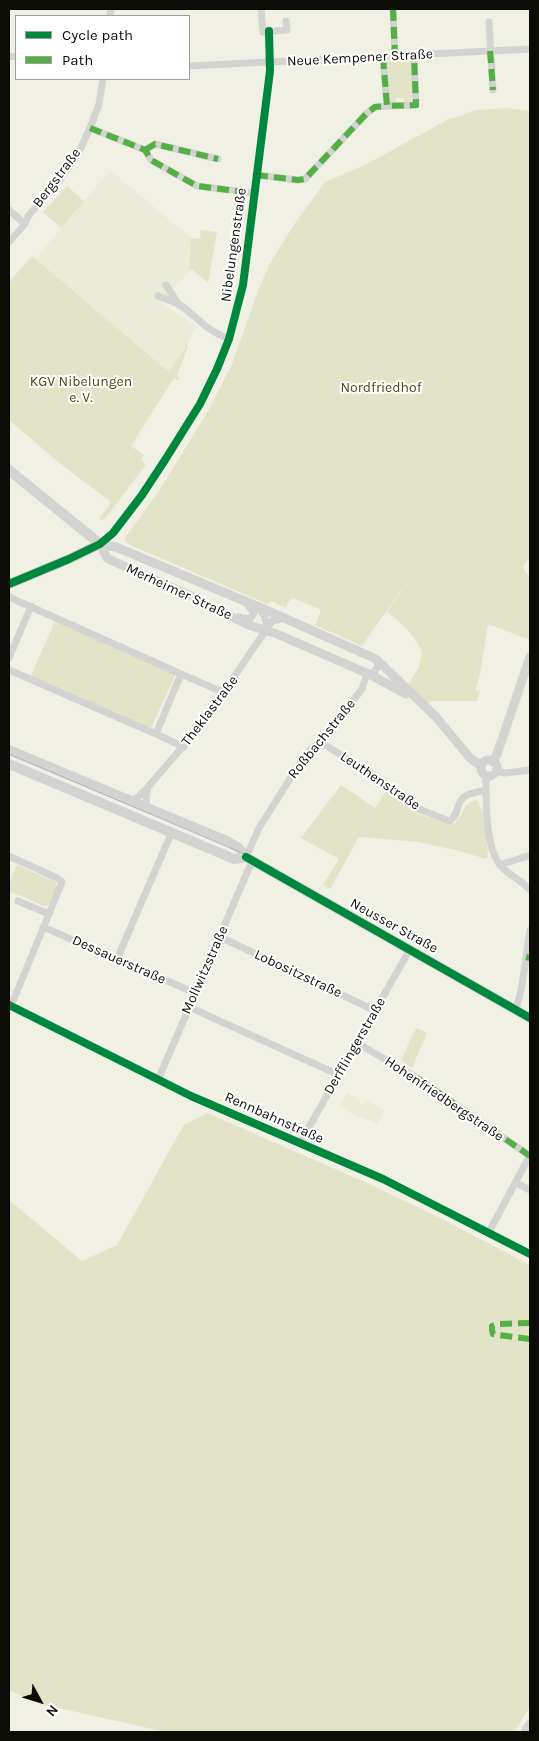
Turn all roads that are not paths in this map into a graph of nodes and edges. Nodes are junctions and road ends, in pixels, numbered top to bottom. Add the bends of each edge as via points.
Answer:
1 (261, 9) edge
2 (393, 9) edge
3 (286, 21) dead end
4 (490, 22) dead end
5 (269, 31) junction
6 (530, 48) edge
7 (490, 51) junction
8 (414, 55) junction
9 (395, 56) junction
10 (383, 57) junction
11 (270, 62) junction
12 (190, 66) edge
13 (103, 80) edge
14 (493, 90) dead end
15 (387, 106) junction
16 (90, 128) junction
17 (145, 150) junction
18 (218, 160) dead end
19 (256, 174) junction
20 (254, 194) junction
21 (9, 210) edge
22 (25, 224) junction
23 (9, 242) edge
24 (166, 285) dead end
25 (158, 296) dead end
26 (180, 305) junction
27 (229, 339) junction
28 (9, 470) edge
29 (100, 544) junction
30 (9, 584) edge
31 (9, 597) edge
32 (244, 601) junction
33 (31, 606) junction
34 (259, 608) junction
35 (228, 616) junction
36 (286, 618) junction
37 (266, 631) junction
38 (530, 656) edge
39 (9, 658) edge
40 (376, 659) junction
41 (9, 670) edge
42 (181, 674) junction
43 (369, 674) junction
44 (225, 693) junction
45 (418, 701) junction
46 (156, 734) junction
47 (320, 742) junction
48 (184, 746) junction
49 (9, 750) edge
50 (9, 764) edge
51 (481, 766) junction
52 (494, 766) junction
53 (530, 770) edge
54 (486, 776) junction
55 (148, 787) junction
56 (486, 790) junction
57 (132, 802) junction
58 (147, 808) junction
59 (171, 834) junction
60 (530, 855) edge
61 (9, 856) edge
62 (249, 859) junction
63 (500, 865) junction
64 (530, 890) edge
65 (18, 900) dead end
66 (49, 914) junction
67 (44, 927) junction
68 (530, 930) edge
69 (220, 937) junction
70 (410, 949) junction
71 (528, 957) edge
72 (117, 959) junction
73 (195, 993) junction
74 (10, 1005) edge
75 (189, 1007) junction
76 (516, 1008) junction
77 (376, 1011) junction
78 (530, 1018) edge
79 (358, 1043) junction
80 (339, 1075) junction
81 (158, 1080) junction
82 (300, 1143) junction
83 (530, 1156) edge
84 (516, 1183) junction
85 (530, 1190) edge
86 (488, 1232) junction
87 (530, 1254) edge
88 (530, 1724) edge
89 (525, 1732) edge

1 - 5 street via 263,32
2 - 9 street
3 - 5 street via 286,30
4 - 7 street
5 - 11 street, Nibelungenstraße
6 - 7 street, Neue Kempener Straße
7 - 8 street, Neue Kempener Straße
7 - 14 street
8 - 9 street, Neue Kempener Straße
8 - 15 street via 416,105
9 - 10 street, Neue Kempener Straße
10 - 11 street, Neue Kempener Straße
10 - 15 street
11 - 12 street, Neue Kempener Straße
11 - 19 street, Nibelungenstraße
13 - 16 street, Bergstraße
15 - 19 street via 375,107 367,113 305,179
16 - 17 street
16 - 22 street, Bergstraße via 78,154
17 - 18 street via 155,144
17 - 20 street via 151,160 197,186
19 - 20 street, Nibelungenstraße
20 - 27 street, Nibelungenstraße via 243,285
21 - 22 street
22 - 23 street, Bergstraße
24 - 26 street
25 - 26 street
26 - 27 street via 214,332
27 - 29 street, Nibelungenstraße via 200,404 165,460 113,533
28 - 29 main road, Merheimer Straße
29 - 30 main road
29 - 32 street, Merheimer Straße via 116,547
29 - 35 street, Merheimer Straße via 107,558
31 - 33 street
32 - 34 street, Merheimer Straße
32 - 35 street via 254,613 250,619
33 - 39 street
33 - 42 street
34 - 36 street, Merheimer Straße
34 - 37 street via 267,622
35 - 37 street, Merheimer Straße
36 - 37 street via 272,621
36 - 40 street, Merheimer Straße
37 - 43 street, Merheimer Straße
37 - 44 street, Theklastraße
38 - 52 street
40 - 43 street via 378,667
40 - 45 street, Merheimer Straße
41 - 46 street
42 - 44 street
42 - 46 street
43 - 45 street, Merheimer Straße
43 - 47 street, Roßbachstraße via 362,689
44 - 48 street, Theklastraße
45 - 51 street, Merheimer Straße
46 - 48 street
47 - 56 street, Leuthenstraße via 371,773 419,809 449,820 454,817 461,800
47 - 62 street, Roßbachstraße via 311,749 259,828
48 - 55 street, Theklastraße
49 - 57 main road, Neusser Straße
50 - 59 main road, Neusser Straße
51 - 52 street via 486,761
51 - 54 street
52 - 53 street via 505,773
52 - 54 street via 493,775
54 - 56 street
55 - 57 street, Theklastraße
55 - 58 street
56 - 63 street via 490,845
57 - 58 main road, Neusser Straße
58 - 62 main road, Neusser Straße via 227,841
59 - 62 main road, Neusser Straße via 234,859
59 - 72 street
60 - 63 street
61 - 66 street via 61,880
62 - 69 street, Mollwitzstraße
62 - 70 main road, Neusser Straße
63 - 64 street
65 - 66 street
66 - 67 street
67 - 72 street, Dessauerstraße
67 - 74 street
68 - 71 street
69 - 73 street, Mollwitzstraße
69 - 77 street, Lobositzstraße
70 - 76 main road, Neusser Straße
70 - 77 street, Derfflingerstraße
71 - 76 street
72 - 73 street, Dessauerstraße
73 - 75 street, Mollwitzstraße
74 - 81 street, Rennbahnstraße
75 - 80 street
75 - 81 street, Mollwitzstraße
76 - 78 main road, Neusser Straße
77 - 79 street, Derfflingerstraße
79 - 80 street, Derfflingerstraße
79 - 83 street, Hohenfriedbergstraße via 417,1078
80 - 82 street, Derfflingerstraße
81 - 82 street, Rennbahnstraße
82 - 86 street, Rennbahnstraße via 383,1179
83 - 84 street
84 - 85 street
84 - 86 street
86 - 87 street, Rennbahnstraße
88 - 89 street

